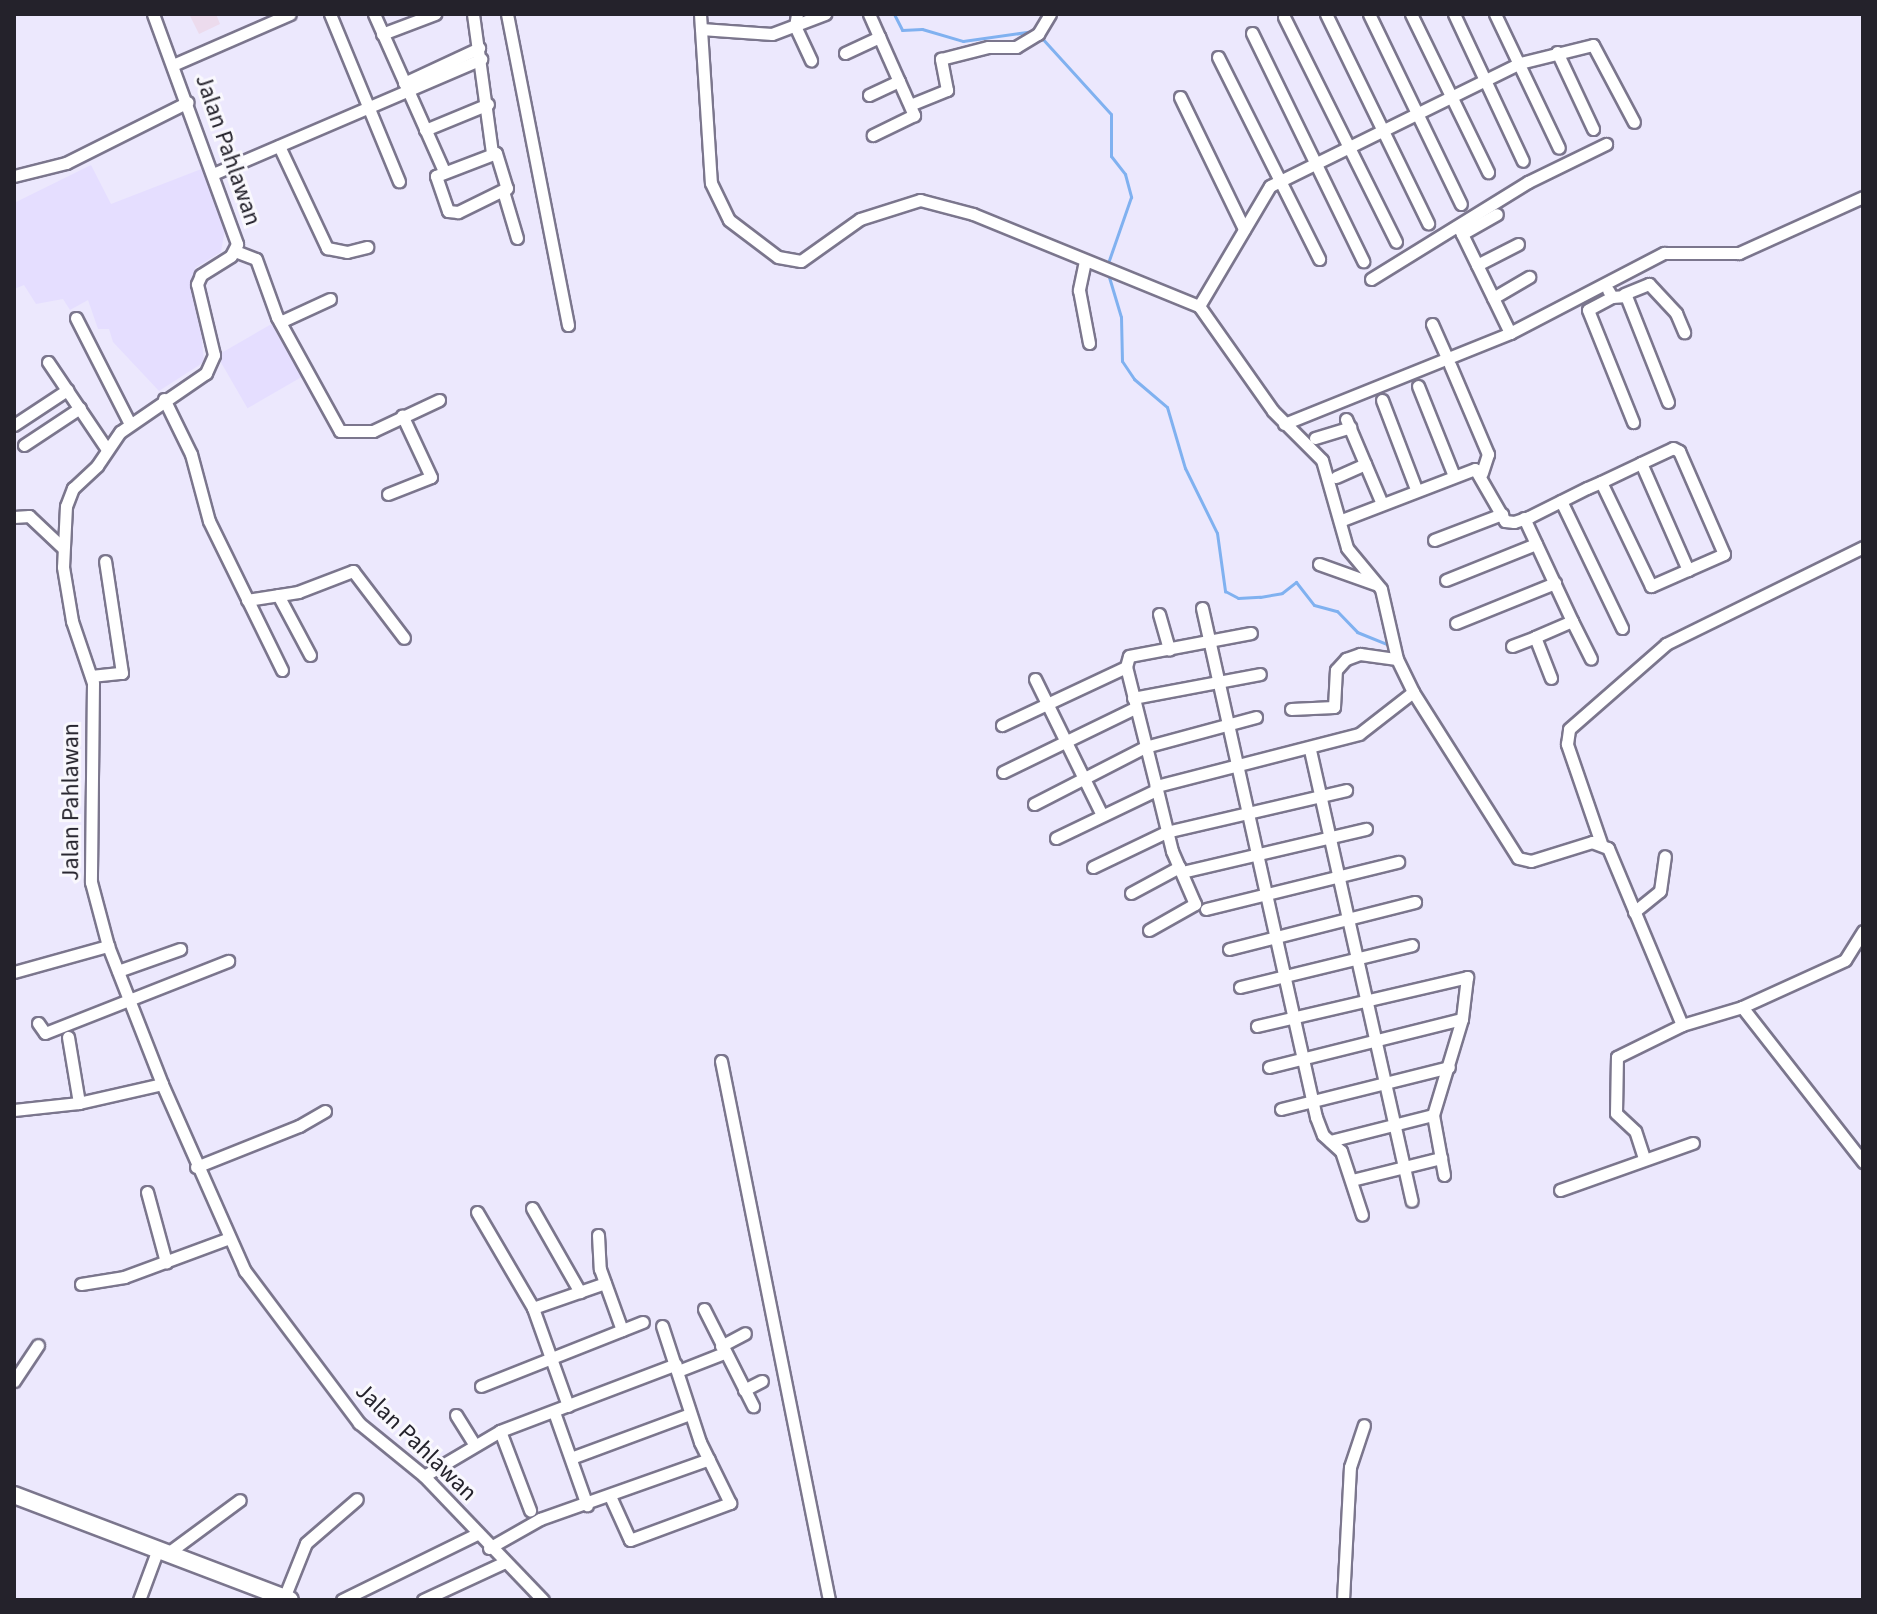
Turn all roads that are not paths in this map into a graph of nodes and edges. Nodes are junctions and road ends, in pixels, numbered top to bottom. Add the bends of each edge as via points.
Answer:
1 (153, 14) edge
2 (289, 14) edge
3 (330, 14) edge
4 (374, 14) edge
5 (435, 14) edge
6 (473, 14) edge
7 (507, 14) edge
8 (700, 14) edge
9 (825, 14) edge
10 (869, 14) edge
11 (1050, 14) edge
12 (1326, 14) edge
13 (1369, 14) edge
14 (1411, 14) edge
15 (1454, 14) edge
16 (1495, 14) edge
17 (1284, 17) dead end
18 (796, 20) edge
19 (701, 29) junction
20 (1252, 33) dead end
21 (382, 34) junction
22 (879, 37) junction
23 (1557, 52) junction
24 (845, 53) dead end
25 (480, 54) junction
26 (1218, 57) dead end
27 (811, 60) dead end
28 (1520, 63) junction
29 (175, 64) junction
30 (1484, 79) junction
31 (899, 81) junction
32 (405, 87) junction
33 (869, 95) dead end
34 (1451, 96) junction
35 (1180, 97) dead end
36 (188, 102) junction
37 (488, 104) junction
38 (910, 105) junction
39 (367, 112) junction
40 (1417, 113) junction
41 (1634, 122) dead end
42 (1593, 129) dead end
43 (425, 130) junction
44 (1384, 130) junction
45 (873, 135) dead end
46 (1606, 144) dead end
47 (279, 146) junction
48 (1349, 147) junction
49 (1559, 148) dead end
50 (492, 152) junction
51 (1523, 161) dead end
52 (1313, 163) junction
53 (443, 169) junction
54 (1488, 172) dead end
55 (213, 174) junction
56 (14, 176) edge
57 (399, 181) dead end
58 (1279, 181) junction
59 (503, 191) junction
60 (1863, 197) edge
61 (1461, 204) dead end
62 (1497, 214) dead end
63 (1428, 223) dead end
64 (1244, 229) junction
65 (1460, 230) junction
66 (517, 238) dead end
67 (1396, 242) dead end
68 (1518, 244) dead end
69 (367, 247) dead end
70 (235, 251) junction
71 (1319, 259) dead end
72 (1085, 261) junction
73 (1363, 261) dead end
74 (1477, 265) junction
75 (1529, 277) dead end
76 (1371, 279) dead end
77 (1614, 292) junction
78 (1493, 298) junction
79 (330, 299) dead end
80 (1199, 306) junction
81 (76, 318) dead end
82 (280, 322) junction
83 (1432, 324) dead end
84 (568, 325) dead end
85 (1684, 332) dead end
86 (1510, 333) junction
87 (1089, 343) dead end
88 (48, 362) dead end
89 (1449, 362) junction
90 (1418, 386) dead end
91 (67, 390) junction
92 (164, 399) junction
93 (439, 400) dead end
94 (1382, 400) dead end
95 (1668, 402) dead end
96 (80, 408) junction
97 (402, 415) junction
98 (1633, 422) dead end
99 (130, 424) junction
100 (1284, 424) junction
101 (14, 425) edge
102 (1315, 438) dead end
103 (24, 445) dead end
104 (106, 448) junction
105 (1641, 463) junction
106 (1365, 464) junction
107 (1482, 473) junction
108 (1454, 476) junction
109 (1336, 477) dead end
110 (1601, 482) junction
111 (1416, 489) junction
112 (388, 494) dead end
113 (1561, 501) junction
114 (1382, 504) junction
115 (1502, 514) junction
116 (14, 517) edge
117 (1524, 518) junction
118 (1342, 520) junction
119 (1434, 540) dead end
120 (1536, 544) junction
121 (1863, 547) edge
122 (63, 548) junction
123 (105, 561) dead end
124 (1319, 564) dead end
125 (1688, 570) junction
126 (1446, 580) dead end
127 (1555, 583) junction
128 (1378, 585) junction
129 (278, 595) junction
130 (247, 600) junction
131 (1202, 608) dead end
132 (1159, 614) dead end
133 (1572, 621) junction
134 (1456, 623) dead end
135 (1622, 628) dead end
136 (1251, 633) dead end
137 (1535, 637) junction
138 (404, 638) dead end
139 (1210, 643) junction
140 (1512, 646) dead end
141 (1169, 650) junction
142 (310, 655) dead end
143 (1397, 659) junction
144 (1591, 659) dead end
145 (1126, 667) junction
146 (282, 670) dead end
147 (1260, 674) dead end
148 (91, 676) junction
149 (1551, 678) dead end
150 (1035, 679) dead end
151 (1219, 683) junction
152 (1413, 692) junction
153 (1047, 703) junction
154 (1134, 703) junction
155 (1291, 709) dead end
156 (1256, 717) dead end
157 (1002, 725) dead end
158 (1229, 725) junction
159 (1065, 740) junction
160 (1145, 747) junction
161 (1310, 750) junction
162 (1239, 768) junction
163 (1003, 772) dead end
164 (1084, 778) junction
165 (1156, 788) junction
166 (1346, 790) dead end
167 (1320, 796) junction
168 (1034, 804) dead end
169 (1248, 812) junction
170 (1102, 815) junction
171 (1366, 829) dead end
172 (1166, 832) junction
173 (1330, 836) junction
174 (1056, 838) dead end
175 (1601, 843) junction
176 (1258, 854) junction
177 (1665, 856) dead end
178 (1398, 862) dead end
179 (1093, 867) dead end
180 (1180, 870) junction
181 (1339, 877) junction
182 (1131, 893) dead end
183 (1269, 895) junction
184 (1415, 902) dead end
185 (1206, 909) dead end
186 (1634, 912) junction
187 (1348, 918) junction
188 (1149, 930) dead end
189 (1863, 931) edge
190 (1277, 936) junction
191 (1412, 945) dead end
192 (108, 946) junction
193 (180, 949) dead end
194 (1229, 949) dead end
195 (1357, 960) junction
196 (228, 961) dead end
197 (118, 971) junction
198 (14, 972) edge
199 (1286, 975) junction
200 (1240, 987) dead end
201 (1367, 1001) junction
202 (131, 1003) junction
203 (1742, 1007) junction
204 (1296, 1017) junction
205 (1462, 1019) junction
206 (38, 1023) dead end
207 (1682, 1025) junction
208 (1257, 1026) dead end
209 (68, 1037) dead end
210 (1376, 1043) junction
211 (1306, 1060) junction
212 (721, 1061) dead end
213 (1269, 1067) dead end
214 (1449, 1067) junction
215 (1385, 1083) junction
216 (162, 1084) junction
217 (1312, 1102) junction
218 (79, 1103) junction
219 (1281, 1109) dead end
220 (14, 1110) edge
221 (325, 1111) dead end
222 (1433, 1115) junction
223 (1395, 1124) junction
224 (1330, 1141) junction
225 (1693, 1143) dead end
226 (1441, 1158) junction
227 (1644, 1158) junction
228 (1863, 1162) edge
229 (196, 1167) junction
230 (1405, 1167) junction
231 (1444, 1175) dead end
232 (1352, 1180) junction
233 (1560, 1190) dead end
234 (147, 1192) dead end
235 (1412, 1201) dead end
236 (532, 1208) dead end
237 (477, 1212) dead end
238 (1362, 1215) dead end
239 (598, 1235) dead end
240 (227, 1239) junction
241 (166, 1262) junction
242 (605, 1283) junction
243 (81, 1284) dead end
244 (580, 1292) junction
245 (533, 1308) junction
246 (704, 1309) dead end
247 (643, 1322) dead end
248 (662, 1326) dead end
249 (622, 1330) junction
250 (745, 1333) dead end
251 (38, 1345) dead end
252 (723, 1349) junction
253 (549, 1357) junction
254 (677, 1368) junction
255 (14, 1381) edge
256 (762, 1381) dead end
257 (481, 1386) dead end
258 (744, 1390) junction
259 (568, 1406) junction
260 (753, 1406) dead end
261 (554, 1412) junction
262 (690, 1414) junction
263 (456, 1415) dead end
264 (1364, 1425) dead end
265 (500, 1431) junction
266 (474, 1444) junction
267 (571, 1458) junction
268 (709, 1459) junction
269 (424, 1476) junction
270 (14, 1495) edge
271 (610, 1496) junction
272 (357, 1499) dead end
273 (240, 1500) dead end
274 (587, 1505) junction
275 (530, 1510) dead end
276 (477, 1534) junction
277 (489, 1548) junction
278 (163, 1551) junction
279 (503, 1563) junction
280 (287, 1599) edge
281 (139, 1600) edge
282 (342, 1600) edge
283 (423, 1600) edge
284 (543, 1600) edge
285 (829, 1600) edge
286 (1343, 1600) edge

1 - 29 street, Jalan Pahlawan
2 - 29 street
3 - 39 street
4 - 21 street
5 - 21 street
6 - 25 street
7 - 84 street
8 - 19 street
9 - 18 street
10 - 22 street
11 - 38 street via 1038,34 1016,47 988,47 941,59 947,90
12 - 44 street
13 - 40 street
14 - 34 street
15 - 30 street
16 - 28 street
17 - 48 street
18 - 19 street via 772,34
18 - 27 street
19 - 72 street via 711,183 729,220 778,257 801,261 860,219 920,200 973,214
20 - 52 street
21 - 32 street
22 - 24 street
22 - 31 street
23 - 28 street
23 - 41 street via 1593,45
23 - 42 street
25 - 32 street
25 - 37 street
26 - 58 street
28 - 30 street
28 - 49 street
29 - 36 street, Jalan Pahlawan
30 - 34 street
30 - 51 street
31 - 33 street
31 - 38 street
32 - 39 street
32 - 43 street
34 - 40 street
34 - 54 street
35 - 64 street
36 - 55 street, Jalan Pahlawan
36 - 56 street via 66,163
37 - 43 street
37 - 50 street
38 - 45 street via 914,115
39 - 47 street
39 - 57 street
40 - 44 street
40 - 61 street
43 - 53 street
44 - 48 street
44 - 63 street
46 - 65 street via 1528,182
47 - 55 street
47 - 69 street via 327,248 347,252
48 - 52 street
48 - 67 street
50 - 53 street
50 - 59 street via 507,184
52 - 58 street
52 - 73 street
53 - 59 street via 435,179 448,211 458,212
55 - 70 street, Jalan Pahlawan via 235,228
58 - 64 street via 1270,186
58 - 71 street
59 - 66 street
60 - 77 street via 1739,253 1664,253
62 - 65 street
64 - 80 street
65 - 74 street
65 - 76 street
68 - 74 street
70 - 82 street via 256,259
70 - 92 street, Jalan Pahlawan via 201,275 197,284 213,362 206,373
72 - 80 street
72 - 87 street via 1079,290
74 - 78 street
75 - 78 street
77 - 85 street via 1649,284 1676,313
77 - 86 street
77 - 95 street
77 - 98 street via 1588,310
78 - 86 street
79 - 82 street
80 - 100 street
81 - 99 street
82 - 97 street via 340,431 373,431
83 - 89 street
86 - 89 street
88 - 91 street
89 - 100 street
89 - 107 street via 1488,454
90 - 108 street
91 - 96 street
91 - 101 street
92 - 99 street, Jalan Pahlawan
92 - 130 street via 191,454 209,521
93 - 97 street
94 - 111 street
96 - 103 street
96 - 104 street
97 - 112 street via 431,477
99 - 104 street, Jalan Pahlawan
100 - 118 street via 1322,460
102 - 106 street via 1348,423
104 - 122 street, Jalan Pahlawan via 68,495
105 - 110 street
105 - 125 street
105 - 125 street via 1673,448 1679,451 1724,545 1721,557
106 - 109 street
106 - 114 street
107 - 108 street via 1475,469
107 - 115 street
108 - 111 street
110 - 113 street
110 - 125 street via 1650,585
111 - 114 street
113 - 117 street
113 - 135 street
114 - 118 street
115 - 117 street via 1505,521
115 - 119 street
116 - 122 street via 29,516
117 - 120 street
118 - 128 street via 1347,548
120 - 126 street
120 - 127 street
121 - 175 street via 1666,644 1569,729 1567,744
122 - 148 street, Jalan Pahlawan via 72,621
123 - 148 street via 122,673
124 - 128 street
127 - 133 street
127 - 134 street
128 - 143 street
129 - 130 street
129 - 138 street via 353,571
129 - 142 street
130 - 146 street
131 - 139 street
132 - 141 street
133 - 137 street
133 - 144 street
136 - 139 street
137 - 140 street
137 - 149 street
139 - 141 street
139 - 151 street
141 - 145 street via 1129,656
143 - 152 street
143 - 155 street via 1360,654 1346,659 1336,670 1334,707
145 - 153 street
145 - 154 street
147 - 151 street
148 - 192 street, Jalan Pahlawan via 95,815 89,863
150 - 153 street
151 - 154 street
151 - 158 street
152 - 161 street via 1359,734
152 - 175 street via 1518,858 1531,861
153 - 157 street
153 - 159 street
154 - 159 street
154 - 160 street
156 - 158 street
158 - 160 street
158 - 162 street
159 - 163 street
159 - 164 street
160 - 164 street
160 - 165 street
161 - 162 street
161 - 167 street
162 - 165 street
162 - 169 street
164 - 168 street
164 - 170 street
165 - 170 street
165 - 172 street
166 - 167 street
167 - 169 street
167 - 173 street
169 - 172 street
169 - 176 street
170 - 174 street
171 - 173 street
172 - 179 street
172 - 180 street
173 - 176 street
173 - 181 street
175 - 186 street
176 - 180 street
176 - 183 street
177 - 186 street via 1660,891
178 - 181 street
180 - 182 street
180 - 188 street via 1195,906
181 - 183 street
181 - 187 street
183 - 185 street
183 - 190 street
184 - 187 street
186 - 207 street
187 - 190 street
187 - 195 street
189 - 203 street via 1845,960
190 - 194 street
190 - 199 street
191 - 195 street
192 - 197 street, Jalan Pahlawan
192 - 198 street
193 - 197 street
195 - 199 street
195 - 201 street
196 - 202 street
197 - 202 street, Jalan Pahlawan
199 - 200 street
199 - 204 street
201 - 204 street
201 - 205 street via 1464,976 1469,981
201 - 210 street
202 - 206 street via 43,1033
202 - 216 street, Jalan Pahlawan
203 - 207 street
203 - 228 street
204 - 208 street
204 - 211 street
205 - 210 street
205 - 214 street
207 - 227 street via 1617,1057 1616,1113 1635,1131
209 - 218 street
210 - 211 street
210 - 215 street
211 - 213 street
211 - 217 street
212 - 285 street
214 - 215 street
214 - 222 street
215 - 217 street
215 - 223 street
216 - 218 street
216 - 229 street, Jalan Pahlawan
217 - 219 street
217 - 224 street via 1320,1130
218 - 220 street
221 - 229 street
222 - 223 street
222 - 226 street
223 - 224 street
223 - 230 street
224 - 232 street via 1341,1151
225 - 227 street
226 - 230 street
226 - 231 street
227 - 233 street
229 - 240 street, Jalan Pahlawan
230 - 232 street
230 - 235 street
232 - 238 street
234 - 241 street
236 - 244 street
237 - 245 street
239 - 242 street
240 - 241 street
240 - 269 street, Jalan Pahlawan via 265,1303 350,1412
241 - 243 street
242 - 244 street
242 - 249 street
244 - 245 street
245 - 253 street
246 - 252 street
247 - 249 street
248 - 254 street
249 - 253 street
250 - 252 street
251 - 255 street
252 - 254 street
252 - 258 street
253 - 257 street
253 - 259 street
254 - 259 street
254 - 262 street
256 - 258 street
258 - 260 street
259 - 261 street
261 - 265 street
261 - 267 street
262 - 267 street
262 - 268 street
263 - 266 street
264 - 286 street via 1350,1467
265 - 266 street
265 - 275 street
266 - 269 street
267 - 274 street
268 - 271 street
268 - 271 street via 730,1498 724,1508 630,1540
269 - 276 street, Jalan Pahlawan
270 - 278 main road
271 - 274 street
272 - 280 street via 306,1543
273 - 278 street
274 - 277 street via 540,1519
276 - 277 street, Jalan Pahlawan
276 - 282 street
277 - 279 street, Jalan Pahlawan
278 - 280 main road
278 - 281 street
279 - 283 street
279 - 284 street, Jalan Pahlawan

